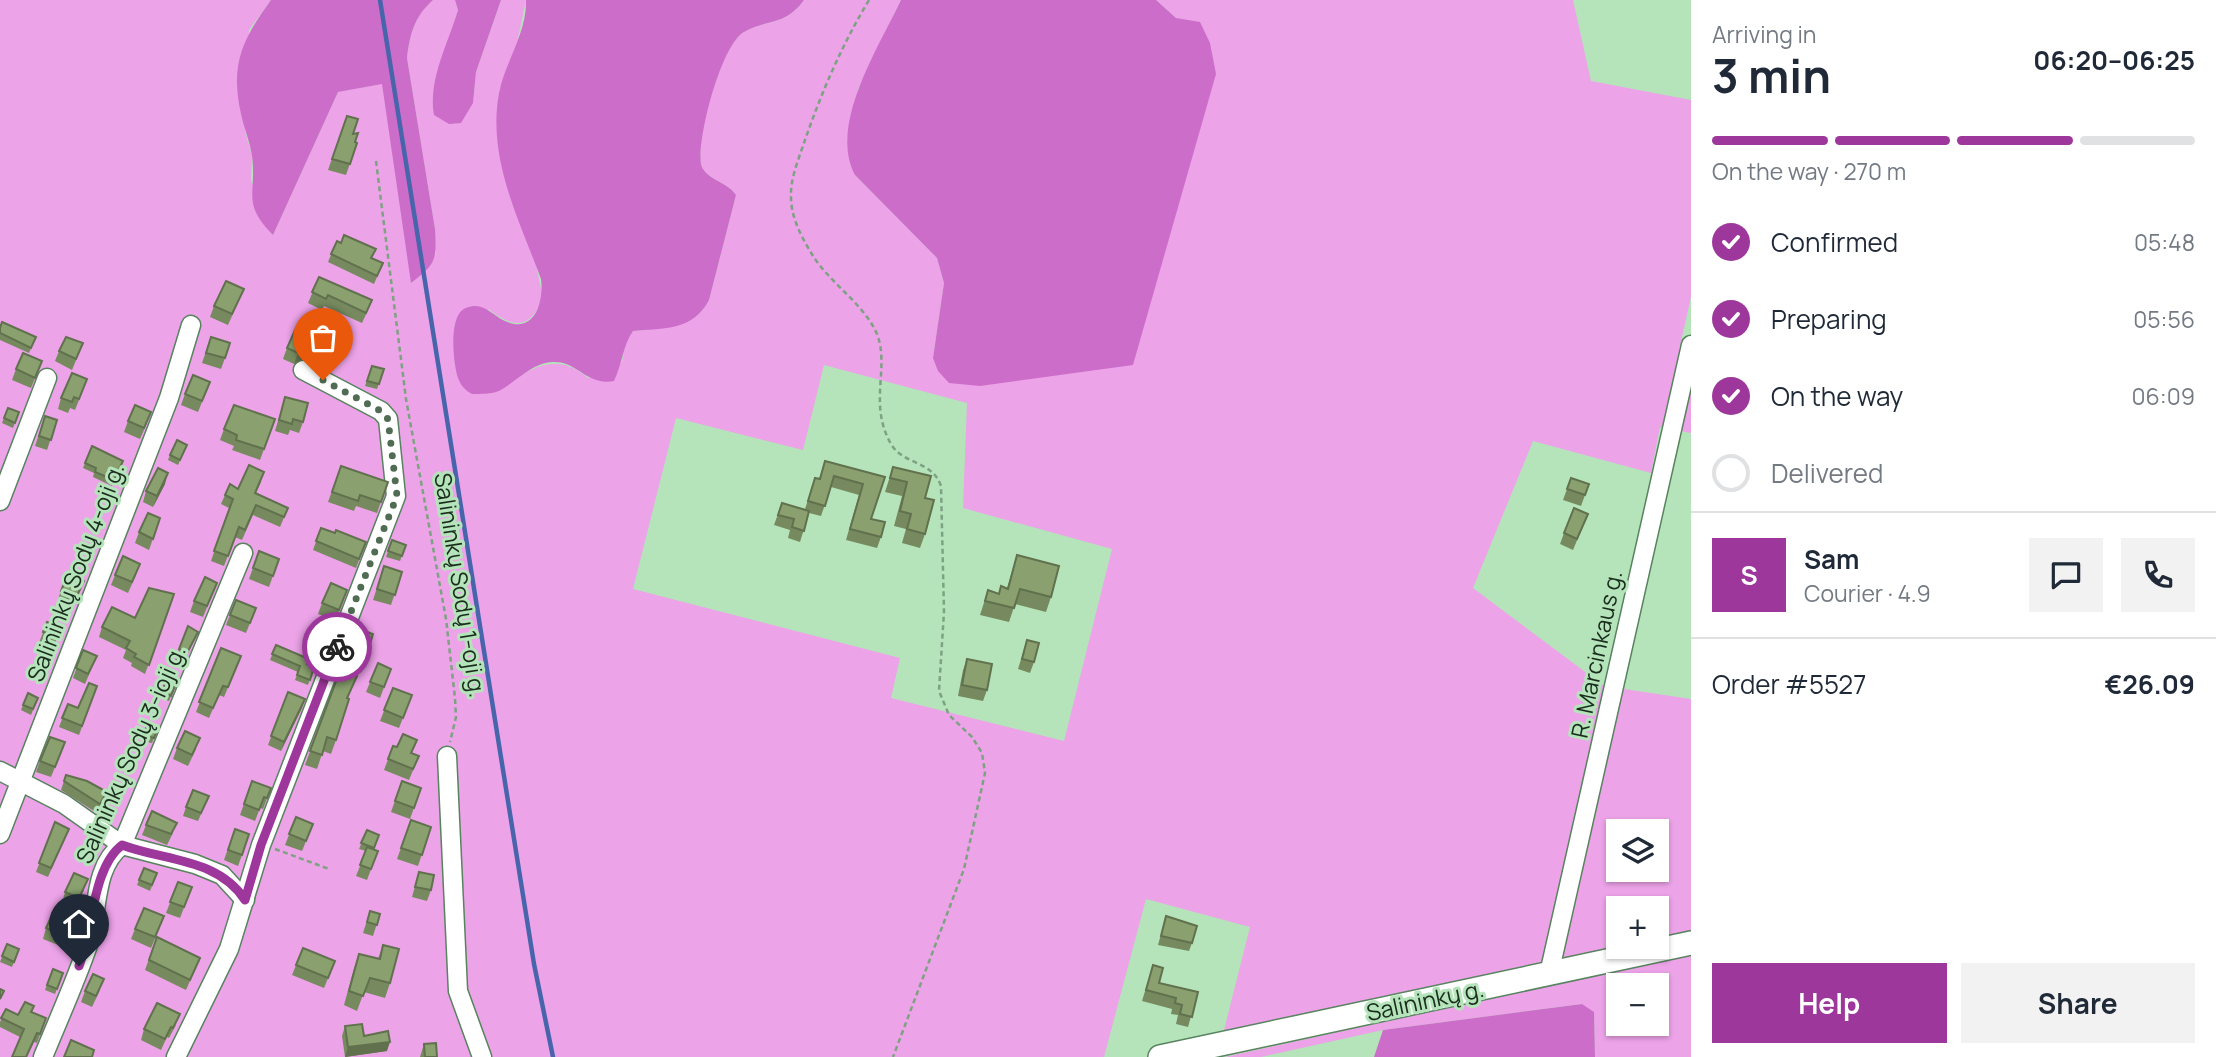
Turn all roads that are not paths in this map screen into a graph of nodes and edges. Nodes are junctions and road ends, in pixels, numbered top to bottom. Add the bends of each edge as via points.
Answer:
1 (191, 325) dead end
2 (1691, 345) edge
3 (303, 370) dead end
4 (47, 378) dead end
5 (0, 501) edge
6 (243, 552) dead end
7 (447, 757) road end
8 (0, 772) edge
9 (21, 781) junction
10 (0, 834) edge
11 (122, 845) junction
12 (245, 900) junction
13 (1691, 943) edge
14 (1549, 974) junction
15 (1201, 1053) edge
16 (43, 1057) edge
17 (176, 1057) edge
18 (482, 1057) edge
19 (1160, 1057) edge

1 - 9 street, Salininkų Sodų 4-oji g. via 169,398
2 - 14 street, R. Marcinkaus g.
3 - 12 street via 388,419 397,496 261,845
4 - 5 street
6 - 11 street, Salininkų Sodų 3-ioji g.
7 - 18 street via 458,991
8 - 9 street
9 - 10 street, Salininkų Sodų 4-oji g.
9 - 11 street via 64,804
11 - 12 street via 209,869 230,881
11 - 16 street, Salininkų Sodų 3-ioji g. via 103,870 88,943
12 - 17 street via 229,948
13 - 14 main road, Salininkų g.
14 - 15 main road, Salininkų g.
15 - 19 main road, Salininkų g.

